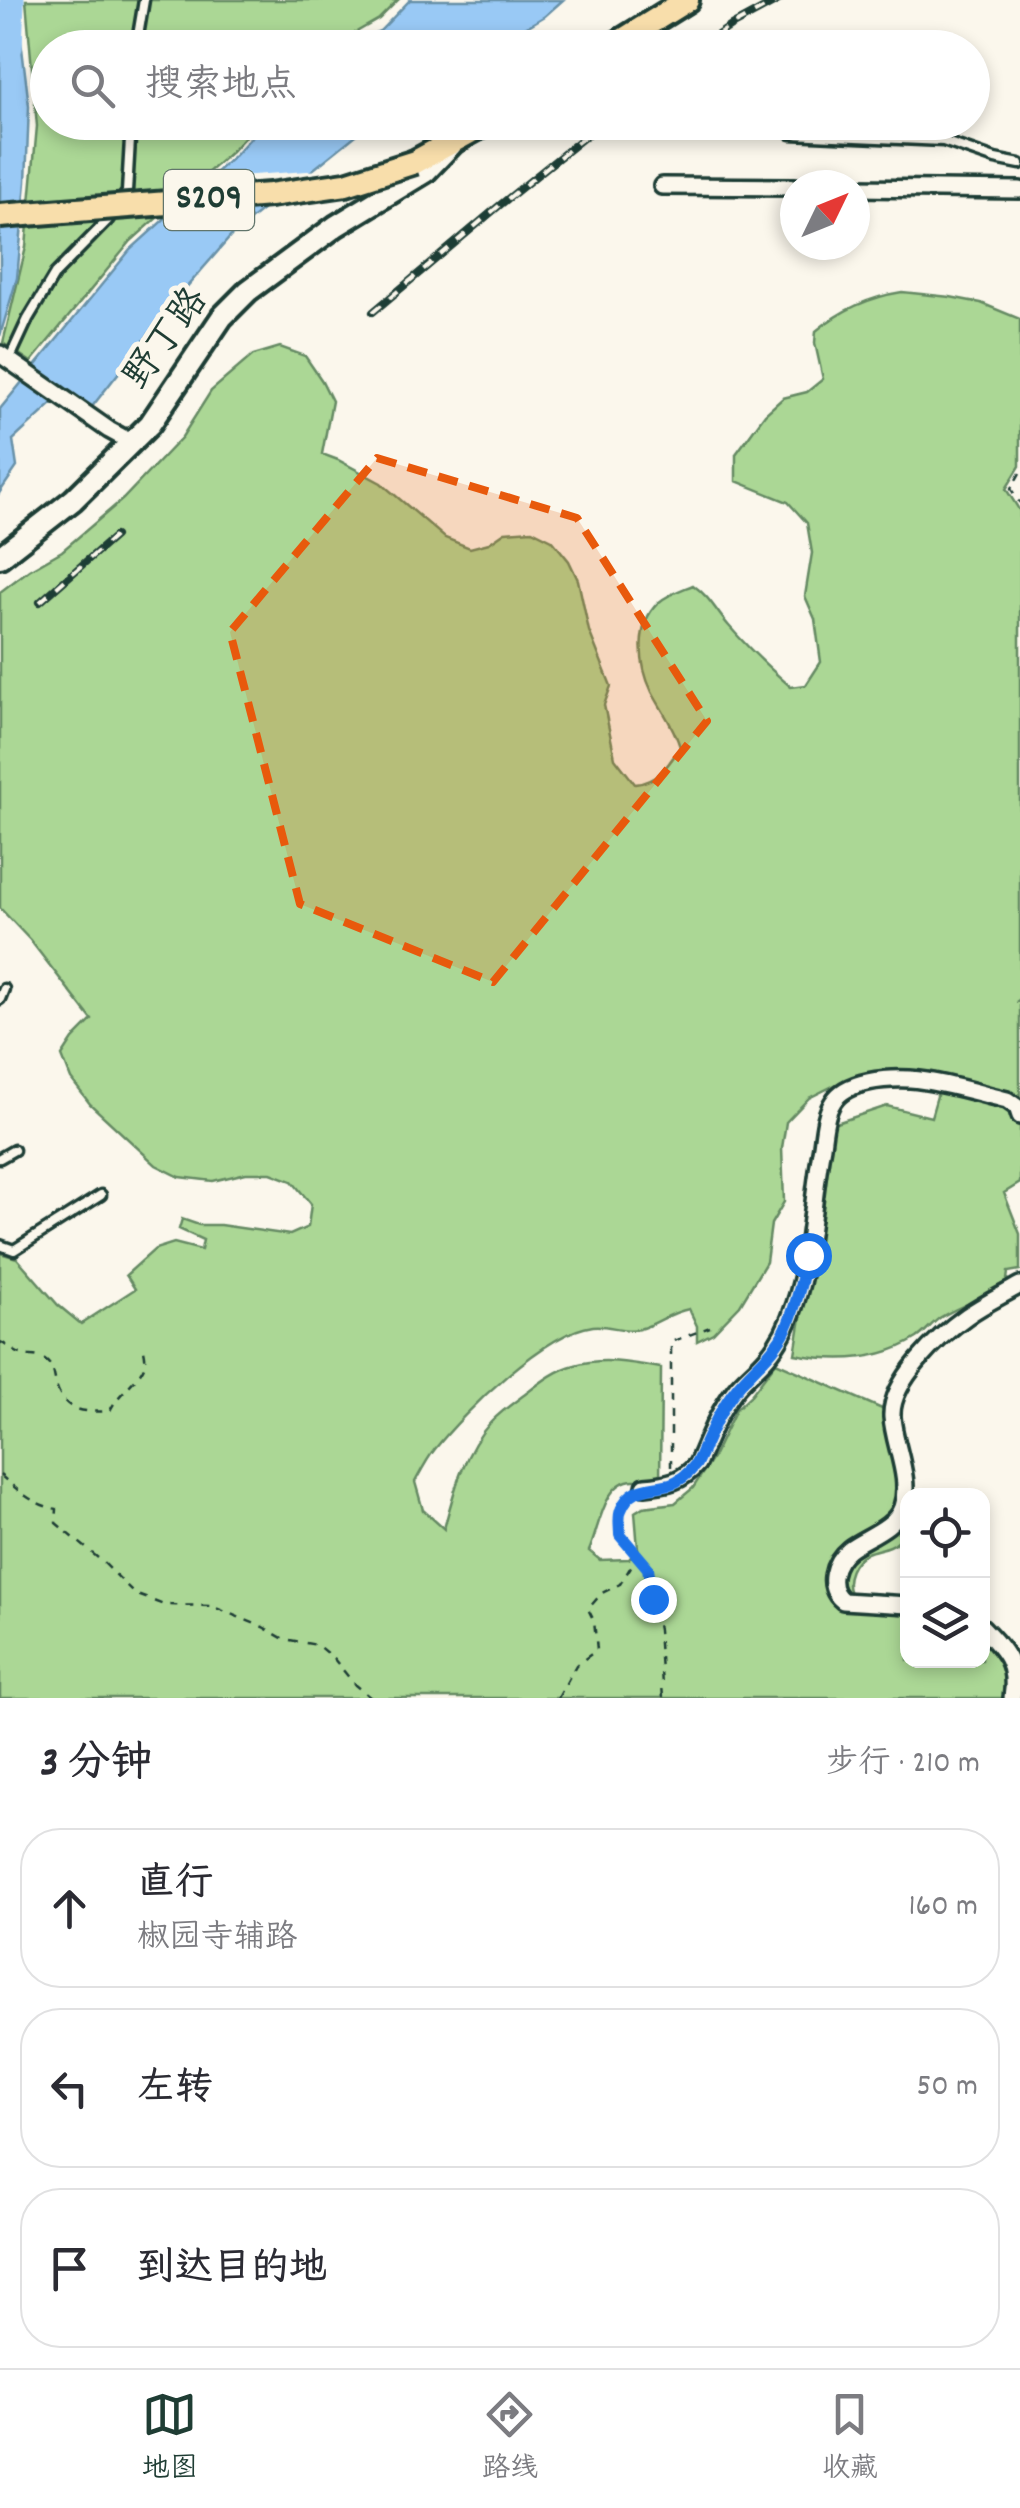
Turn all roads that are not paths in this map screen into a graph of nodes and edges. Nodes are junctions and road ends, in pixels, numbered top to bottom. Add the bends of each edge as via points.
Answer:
1 (144, 0) edge
2 (687, 0) edge
3 (139, 30) edge
4 (639, 30) edge
5 (129, 140) edge
6 (459, 140) edge
7 (921, 140) edge
8 (453, 144) junction
9 (1020, 164) edge
10 (662, 186) dead end
11 (780, 187) edge
12 (870, 188) edge
13 (1020, 190) edge
14 (0, 216) edge
15 (4, 357) edge
16 (131, 442) junction
17 (0, 557) edge
18 (4, 989) dead end
19 (0, 1000) edge
20 (1020, 1116) edge
21 (14, 1150) dead end
22 (0, 1158) edge
23 (101, 1194) dead end
24 (0, 1245) edge
25 (1020, 1285) edge
26 (645, 1486) road end
27 (900, 1605) edge
28 (990, 1636) edge
29 (1012, 1698) edge

1 - 3 lane
2 - 4 main road
5 - 15 lane via 127,192 55,274
6 - 8 main road, S209
7 - 9 lane
8 - 14 main road, S209, bridge via 346,184
8 - 16 main road, 野丁路 via 425,172 336,226 248,292
10 - 11 street
12 - 13 street
15 - 16 street
16 - 17 main road, 野丁路 via 73,500
18 - 19 lane
20 - 26 street via 1007,1100 912,1080 874,1081 839,1095 818,1167 808,1255 784,1332 724,1405 690,1472 670,1484
21 - 22 lane
23 - 24 lane via 14,1250
25 - 27 street via 944,1334 894,1399 903,1504 889,1524 846,1552 832,1586 843,1601
28 - 29 street via 1013,1672

